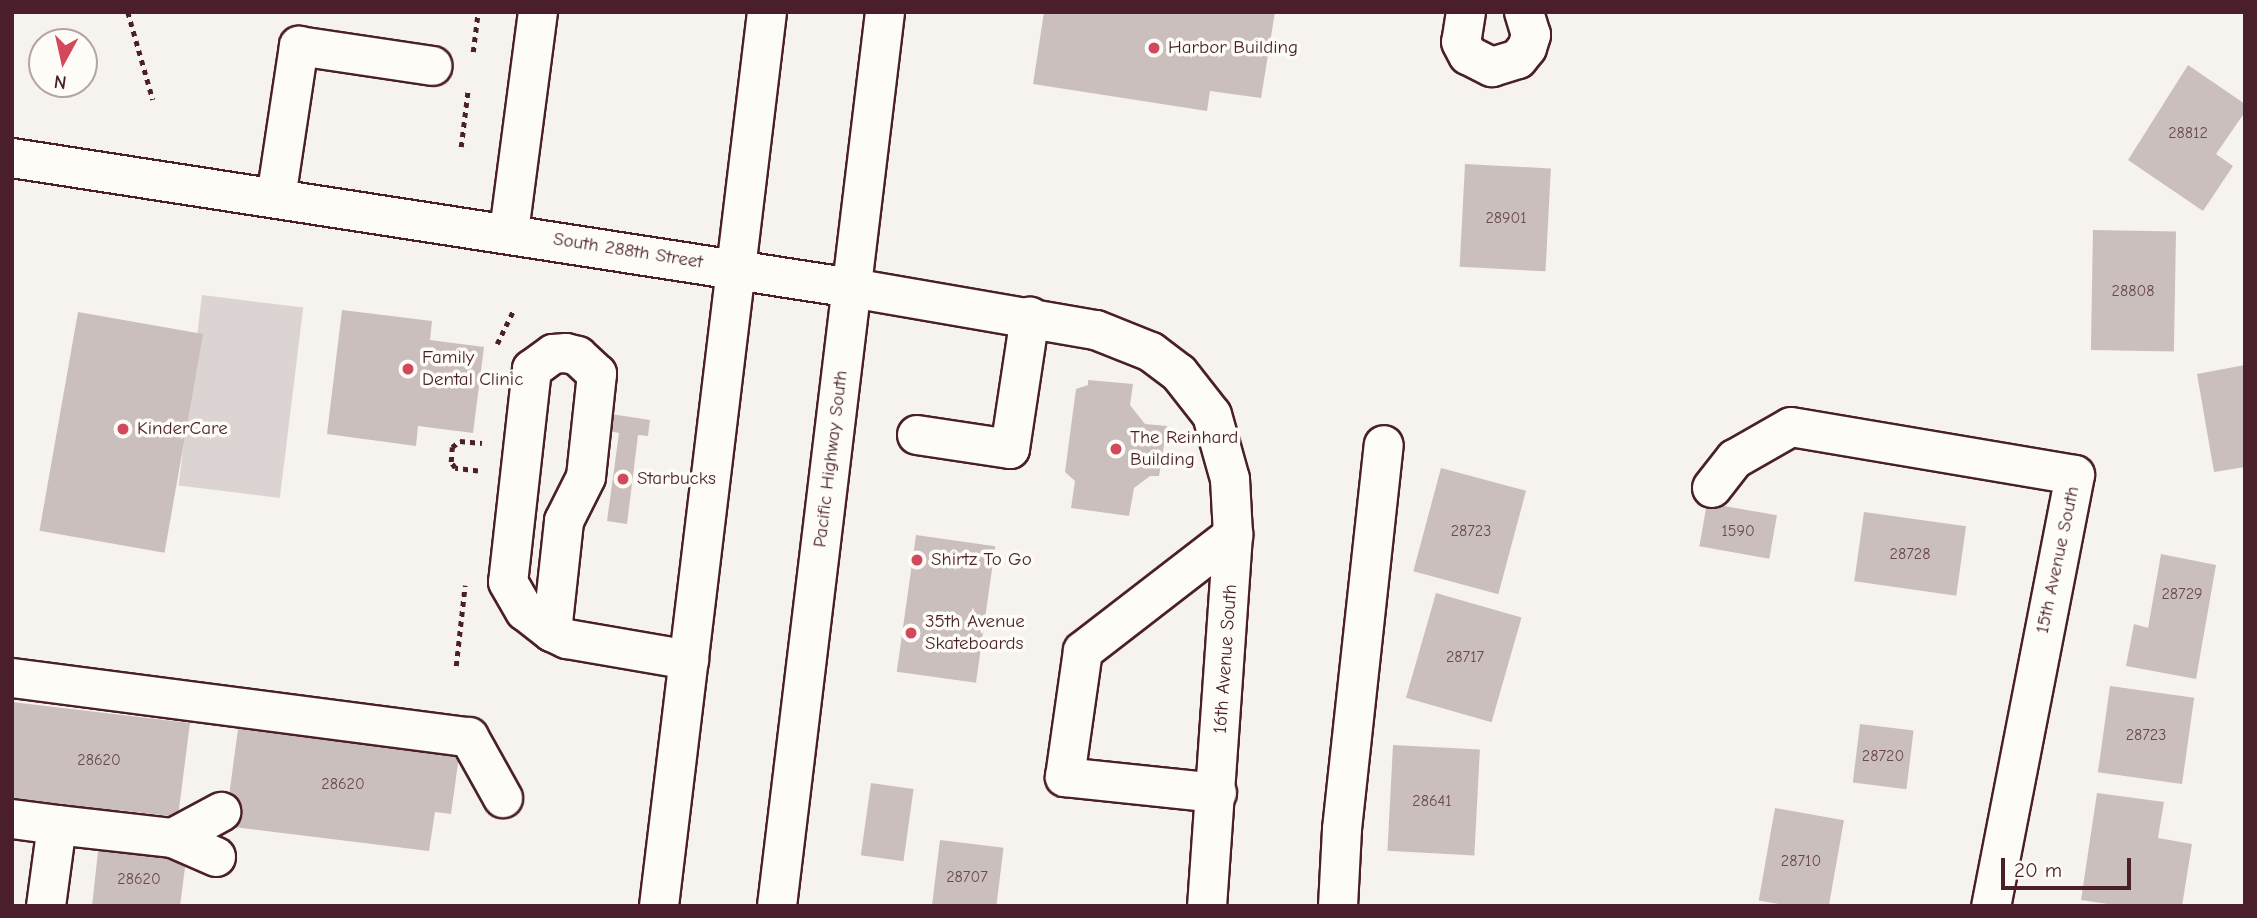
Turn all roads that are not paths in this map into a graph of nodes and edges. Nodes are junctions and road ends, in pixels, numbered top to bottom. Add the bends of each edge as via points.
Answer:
1 (538, 12) edge
2 (767, 12) edge
3 (885, 12) edge
4 (1466, 12) edge
5 (1524, 12) edge
6 (433, 66) dead end
7 (12, 158) edge
8 (276, 198) junction
9 (509, 232) junction
10 (735, 267) junction
11 (852, 288) junction
12 (1030, 317) junction
13 (1212, 415) joint
14 (916, 435) dead end
15 (1384, 445) dead end
16 (1712, 488) dead end
17 (1233, 535) junction
18 (552, 632) junction
19 (688, 660) junction
20 (12, 678) edge
21 (1217, 793) junction
22 (503, 798) dead end
23 (221, 812) dead end
24 (12, 819) edge
25 (57, 825) junction
26 (173, 838) junction
27 (216, 857) dead end
28 (46, 906) edge
29 (659, 906) edge
30 (777, 906) edge
31 (1207, 906) edge
32 (1338, 906) edge
33 (1991, 906) edge

1 - 9 main road
2 - 10 main road
3 - 11 main road, Pacific Highway South
4 - 5 main road via 1461,42 1473,59 1492,67 1518,60 1527,48 1531,35
6 - 8 main road via 299,46
7 - 8 main road, South 288th Street
8 - 9 main road, South 288th Street
9 - 10 main road, South 288th Street
10 - 11 main road, South 288th Street
10 - 19 main road
11 - 12 main road, South 288th Street
11 - 30 main road, Pacific Highway South
12 - 13 main road, South 288th Street via 1096,330 1151,352 1179,373
12 - 14 main road via 1010,449
13 - 17 main road, 16th Avenue South via 1230,479
15 - 32 main road via 1342,829
16 - 33 main road, 15th Avenue South via 1735,459 1791,427 2076,475
17 - 21 main road, 16th Avenue South
17 - 21 main road via 1083,651 1065,777
18 - 18 main road via 525,611 508,582 532,369 553,354 566,353 578,356 597,374 586,477 564,521
18 - 19 main road via 567,639
19 - 29 main road
20 - 22 main road via 469,737
21 - 31 main road, 16th Avenue South
23 - 26 main road
24 - 25 main road
25 - 26 main road
25 - 28 main road
26 - 27 main road

